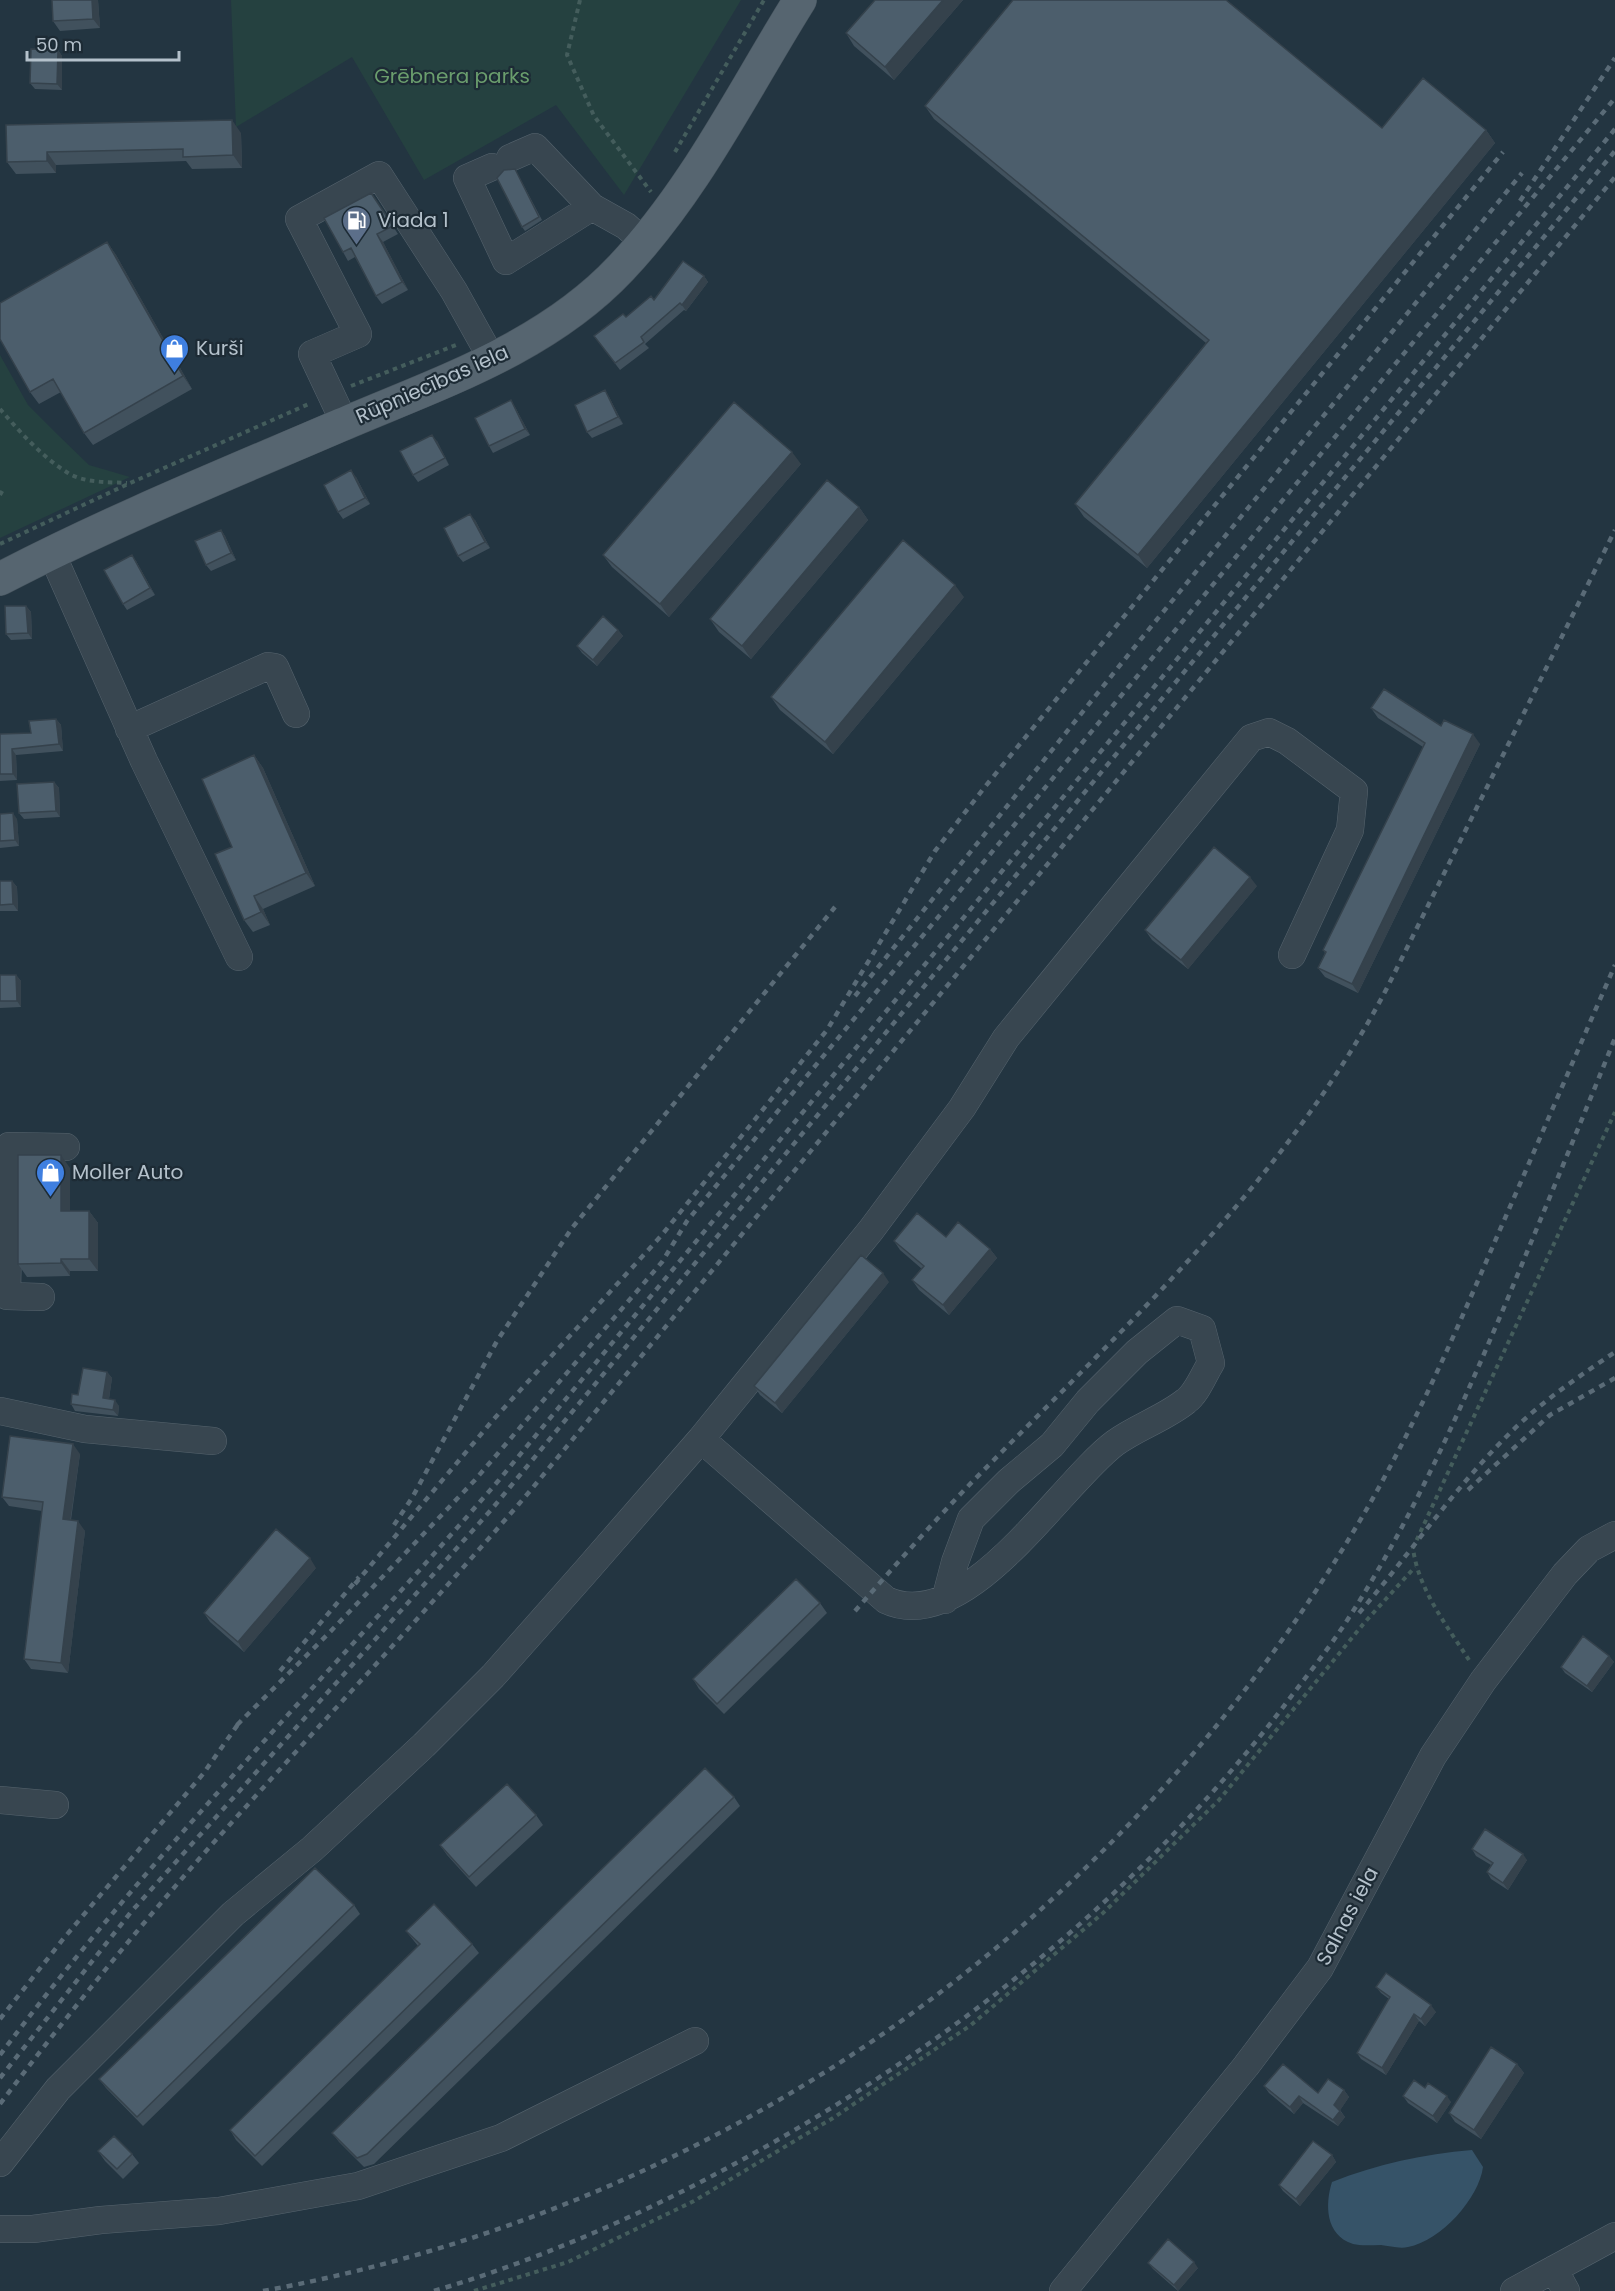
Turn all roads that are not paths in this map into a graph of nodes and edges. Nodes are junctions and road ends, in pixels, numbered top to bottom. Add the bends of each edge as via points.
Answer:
1 (800, 0) edge
2 (592, 207) junction
3 (635, 234) junction
4 (487, 349) junction
5 (345, 424) junction
6 (51, 552) junction
7 (0, 579) edge
8 (296, 714) dead end
9 (129, 729) junction
10 (1292, 955) dead end
11 (239, 957) dead end
12 (66, 1147) dead end
13 (4, 1183) edge
14 (41, 1297) dead end
15 (0, 1411) edge
16 (701, 1439) junction
17 (213, 1441) dead end
18 (1052, 1445) junction
19 (1090, 1468) junction
20 (1615, 1534) edge
21 (945, 1600) junction
22 (0, 1800) edge
23 (55, 1805) dead end
24 (695, 2041) dead end
25 (0, 2163) edge
26 (0, 2229) edge
27 (1615, 2236) edge
28 (1560, 2280) edge
29 (1063, 2291) edge
30 (1514, 2291) edge

1 - 3 main road, Rūpniecības iela via 681,195
2 - 2 street via 506,261 467,178 535,147
2 - 3 street
3 - 4 main road, Rūpniecības iela via 595,293
4 - 5 main road, Rūpniecības iela
4 - 5 street via 379,175 299,219 358,334 312,354
5 - 6 main road, Rūpniecības iela
6 - 7 main road, Rūpniecības iela
6 - 9 street
8 - 9 street via 275,667 268,666
9 - 11 street
10 - 16 street via 1350,830 1354,791 1269,732 1251,738 1006,1038 962,1108 871,1230
12 - 13 street via 9,1146
13 - 14 street via 7,1296
15 - 17 street via 85,1429
16 - 21 street via 886,1600 899,1606
16 - 25 street via 493,1676 312,1849 233,1914 58,2089
18 - 19 street
18 - 19 street via 1088,1401 1137,1352 1177,1320 1202,1329 1211,1363 1188,1400 1115,1443
18 - 21 street via 971,1519
19 - 21 street via 1024,1539 978,1579
20 - 29 street, Salnas iela via 1589,1549 1565,1574 1483,1681 1433,1756 1320,1968 1246,2066
22 - 23 street
24 - 26 street via 501,2138 358,2186 219,2211
27 - 28 street
28 - 30 street

